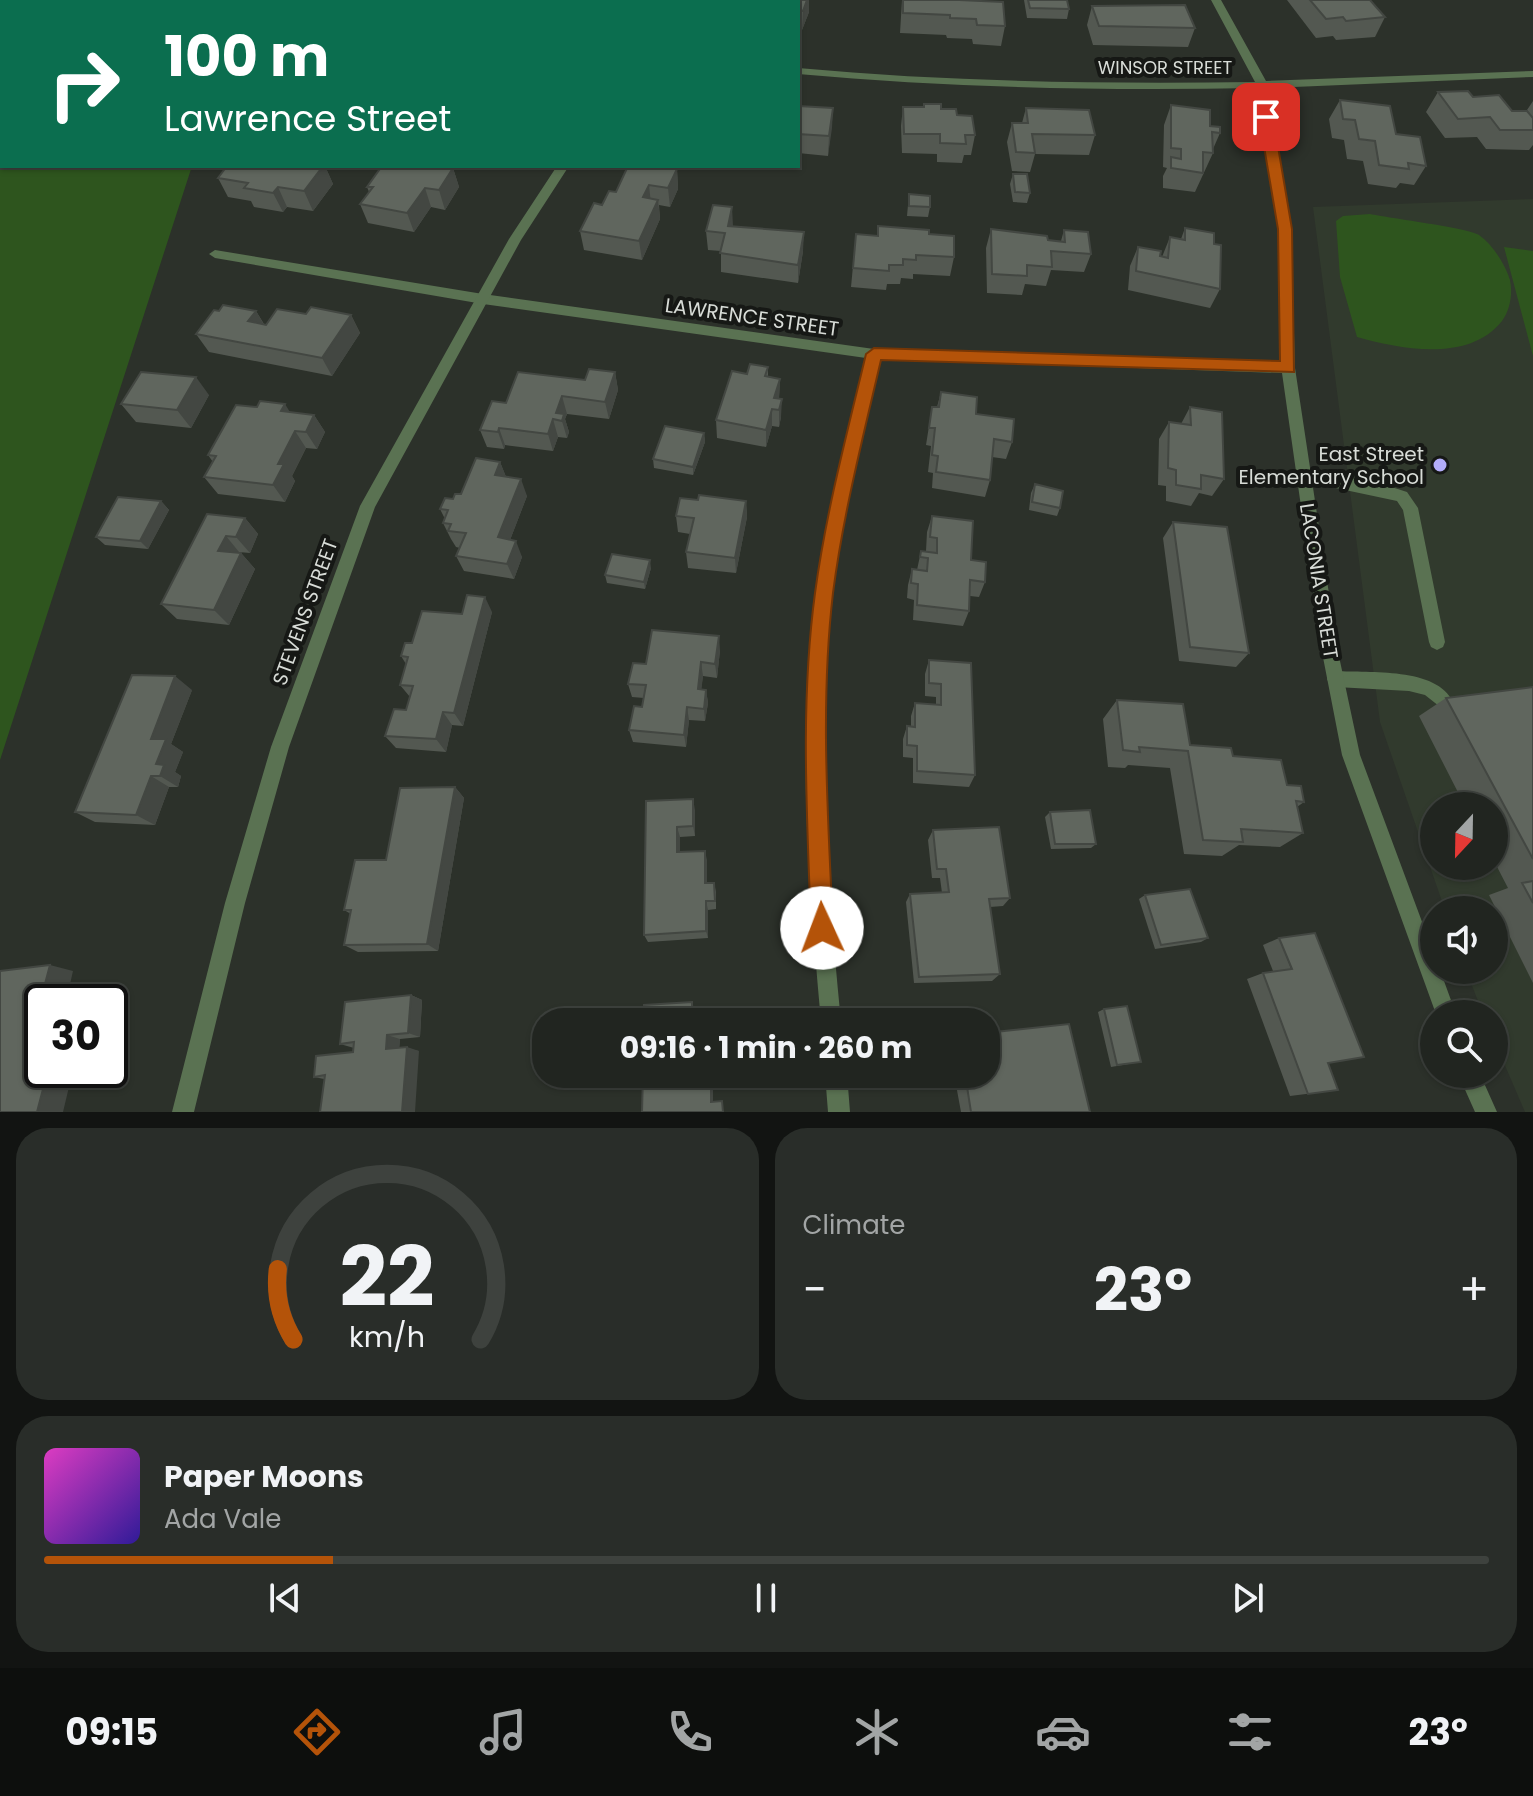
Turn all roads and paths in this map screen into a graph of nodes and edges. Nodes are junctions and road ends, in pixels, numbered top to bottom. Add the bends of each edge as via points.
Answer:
1 (1216, 0) edge
2 (800, 71) edge
3 (1533, 74) edge
4 (1262, 85) junction
5 (562, 168) edge
6 (215, 254) dead end
7 (483, 299) junction
8 (874, 354) junction
9 (1288, 368) junction
10 (1303, 476) junction
11 (1437, 642) dead end
12 (1336, 679) junction
13 (1444, 702) edge
14 (1441, 1000) edge
15 (830, 1008) edge
16 (837, 1088) edge
17 (1475, 1088) edge
18 (183, 1112) edge
19 (839, 1112) edge
20 (1486, 1112) edge

1 - 4 street, LACONIA STREET
2 - 4 street, WINSOR STREET via 1060,86
3 - 4 street, WINSOR STREET
4 - 9 street, LACONIA STREET via 1285,229
5 - 7 street, STEVENS STREET
6 - 7 street, LAWRENCE STREET
7 - 8 street, LAWRENCE STREET
7 - 18 street, STEVENS STREET via 368,506 322,624 239,889
8 - 9 street, LAWRENCE STREET
8 - 15 street via 824,593 815,726
9 - 10 street, LACONIA STREET
10 - 11 street via 1402,496 1410,508
10 - 12 street, LACONIA STREET
12 - 13 street via 1409,683 1430,689
12 - 14 street, LACONIA STREET via 1351,755
16 - 19 street
17 - 20 street

